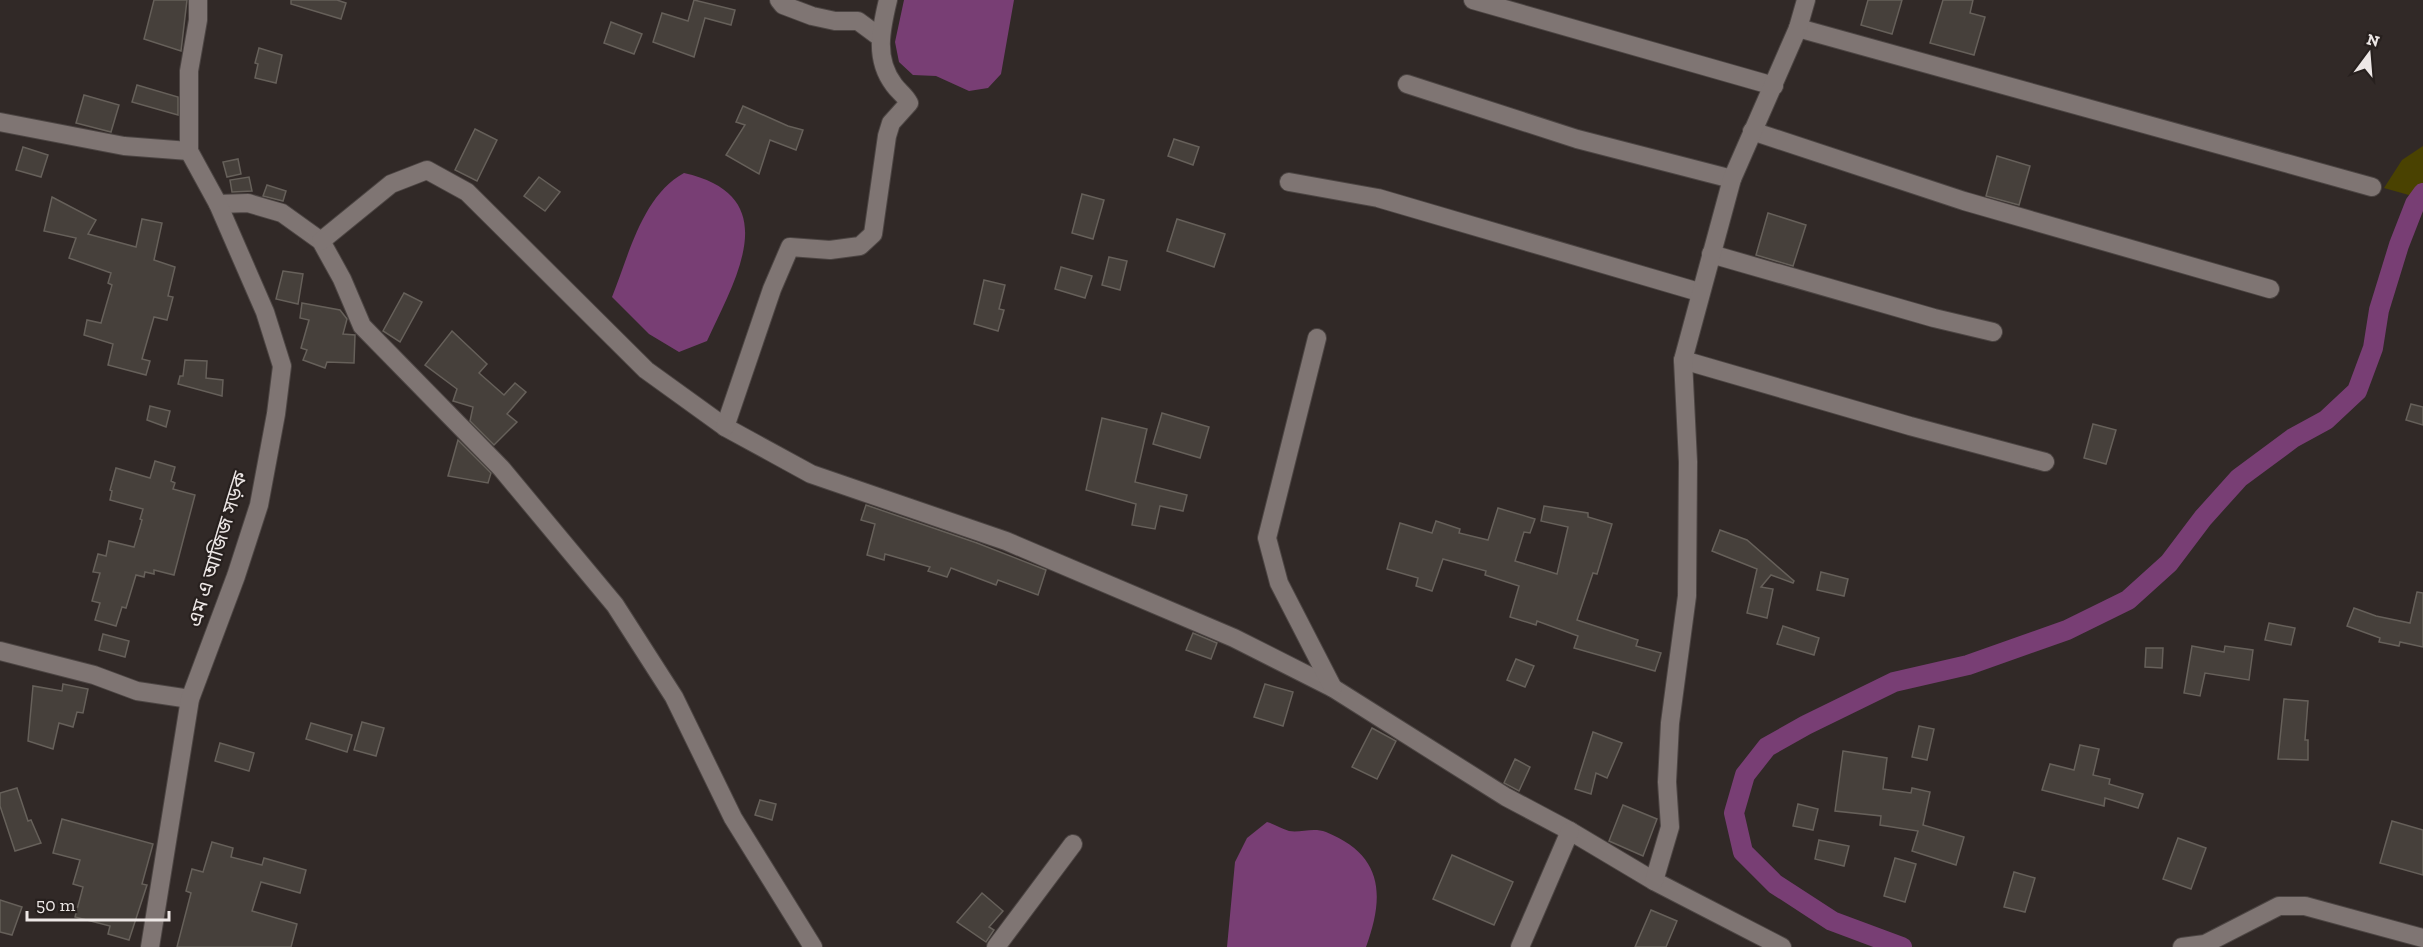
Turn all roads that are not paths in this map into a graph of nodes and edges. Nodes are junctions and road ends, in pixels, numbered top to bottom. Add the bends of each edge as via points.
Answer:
1 (198, 0) edge
2 (779, 0) edge
3 (888, 0) edge
4 (1473, 0) edge
5 (1806, 0) edge
6 (1798, 28) junction
7 (881, 38) junction
8 (1407, 84) dead end
9 (1774, 86) junction
10 (0, 122) edge
11 (1752, 131) junction
12 (189, 151) junction
13 (1732, 179) junction
14 (1289, 182) dead end
15 (2372, 188) dead end
16 (218, 204) junction
17 (321, 241) junction
18 (1711, 254) junction
19 (2270, 289) dead end
20 (1699, 292) junction
21 (1993, 332) dead end
22 (1317, 338) dead end
23 (1683, 360) junction
24 (725, 427) junction
25 (2045, 462) dead end
26 (0, 651) edge
27 (1333, 688) junction
28 (190, 699) junction
29 (1570, 831) junction
30 (1073, 844) dead end
31 (1654, 881) junction
32 (2423, 938) edge
33 (150, 947) edge
34 (813, 947) edge
35 (996, 947) edge
36 (1520, 947) edge
37 (1782, 947) edge
38 (2182, 947) edge

1 - 12 street, এম এ আজিজ সড়ক via 189,71
2 - 7 street via 812,16 858,21
3 - 7 street
4 - 9 street
5 - 6 street
6 - 9 street
6 - 15 street
7 - 24 street via 880,54 894,85 909,103 891,123 887,136 873,234 860,246 830,250 790,247
8 - 13 street via 1577,138
9 - 11 street
10 - 12 street via 124,146
11 - 13 street
11 - 19 street via 1964,201
12 - 16 street, এম এ আজিজ সড়ক
13 - 18 street
14 - 20 street via 1378,198
16 - 17 street via 248,203 282,213
16 - 28 street, এম এ আজিজ সড়ক via 265,312 282,366 259,505
17 - 24 street via 391,184 427,170 467,192 646,370
17 - 34 street via 362,326 501,468 615,605 674,697 733,818
18 - 20 street
18 - 21 street
20 - 23 street
22 - 27 street via 1267,538 1279,583
23 - 25 street
23 - 31 street via 1688,462 1687,597 1670,723 1670,827
24 - 27 street via 811,474 1006,541 1234,638
26 - 28 street via 94,675 137,691
27 - 29 street via 1506,797
28 - 33 street, এম এ আজিজ সড়ক
29 - 31 street
29 - 36 street
30 - 35 street
31 - 37 street
32 - 38 street via 2305,906 2279,906 2205,944

